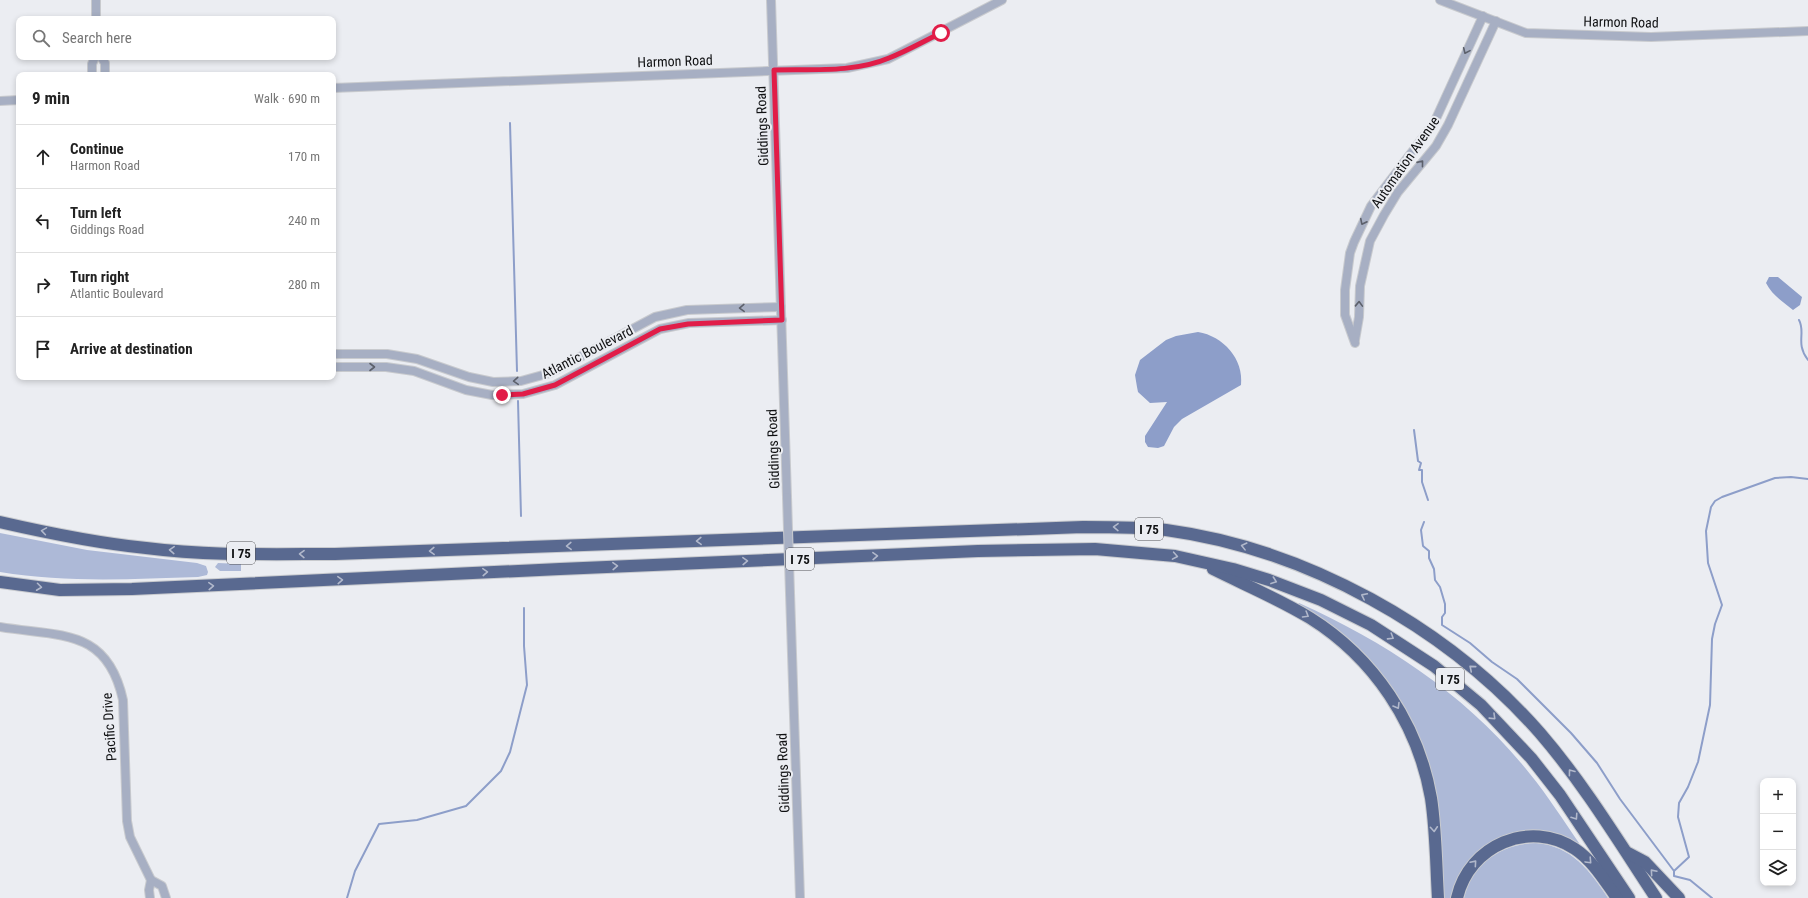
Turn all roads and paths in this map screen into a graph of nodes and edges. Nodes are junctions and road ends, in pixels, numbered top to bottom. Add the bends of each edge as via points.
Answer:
1 (96, 0) edge
2 (772, 0) edge
3 (1440, 0) edge
4 (1000, 1) edge
5 (96, 16) edge
6 (1482, 16) junction
7 (1496, 21) junction
8 (1808, 31) edge
9 (94, 60) edge
10 (103, 60) edge
11 (774, 70) junction
12 (92, 72) edge
13 (105, 72) edge
14 (336, 88) edge
15 (16, 100) edge
16 (0, 101) edge
17 (781, 307) junction
18 (782, 320) junction
19 (336, 354) edge
20 (336, 367) edge
21 (0, 522) edge
22 (1196, 561) junction
23 (0, 582) edge
24 (0, 627) edge
25 (1624, 850) junction
26 (151, 880) junction
27 (150, 898) edge
28 (166, 898) edge
29 (800, 898) edge
30 (1438, 898) edge
31 (1457, 898) edge
32 (1616, 898) edge
33 (1629, 898) edge
34 (1656, 898) edge
35 (1679, 898) edge

1 - 5 street
2 - 11 street, Giddings Road
3 - 6 street, Harmon Road
4 - 11 street, Harmon Road via 888,59 847,68
6 - 7 street, Harmon Road
6 -> 7 street, Automation Avenue via 1434,123 1371,206 1354,242 1345,290 1345,315 1355,343 1360,286 1370,241 1398,192 1436,146
7 - 8 street, Harmon Road via 1526,33 1651,37
9 - 12 street
10 - 13 street
11 - 14 street, Harmon Road
11 - 17 street, Giddings Road
15 - 16 street
17 - 18 street, Giddings Road
17 -> 19 street, Atlantic Boulevard via 687,310 655,317 550,373 521,381 493,382 469,377 417,359 387,354
20 -> 18 street, Atlantic Boulevard via 386,367 414,372 466,390 492,395 523,394 555,385 660,329 688,324
18 - 29 street, Giddings Road, bridge
25 -> 21 highway, I 75 via 1584,790 1540,733 1486,679 1444,646 1403,618 1328,578 1249,547 1207,538 1166,530 1083,527 335,554 230,553 147,548
23 -> 22 highway, I 75 via 60,590 165,588 560,568 1095,549 1161,554
22 -> 30 highway via 1279,601 1324,627 1359,657 1388,692 1412,735 1428,782 1433,814
22 -> 33 highway, I 75 via 1269,580 1321,600 1371,625 1434,666 1481,705 1531,758 1560,795
24 - 26 street, Pacific Drive via 64,635 79,640 100,652 114,672 122,700 127,821 130,837
25 - 34 highway, I 75
35 -> 25 highway via 1645,862
26 - 27 street, Pacific Drive
26 - 28 street, Pacific Drive via 162,886
31 -> 32 highway via 1469,870 1482,855 1499,843 1531,836 1560,841 1584,856

